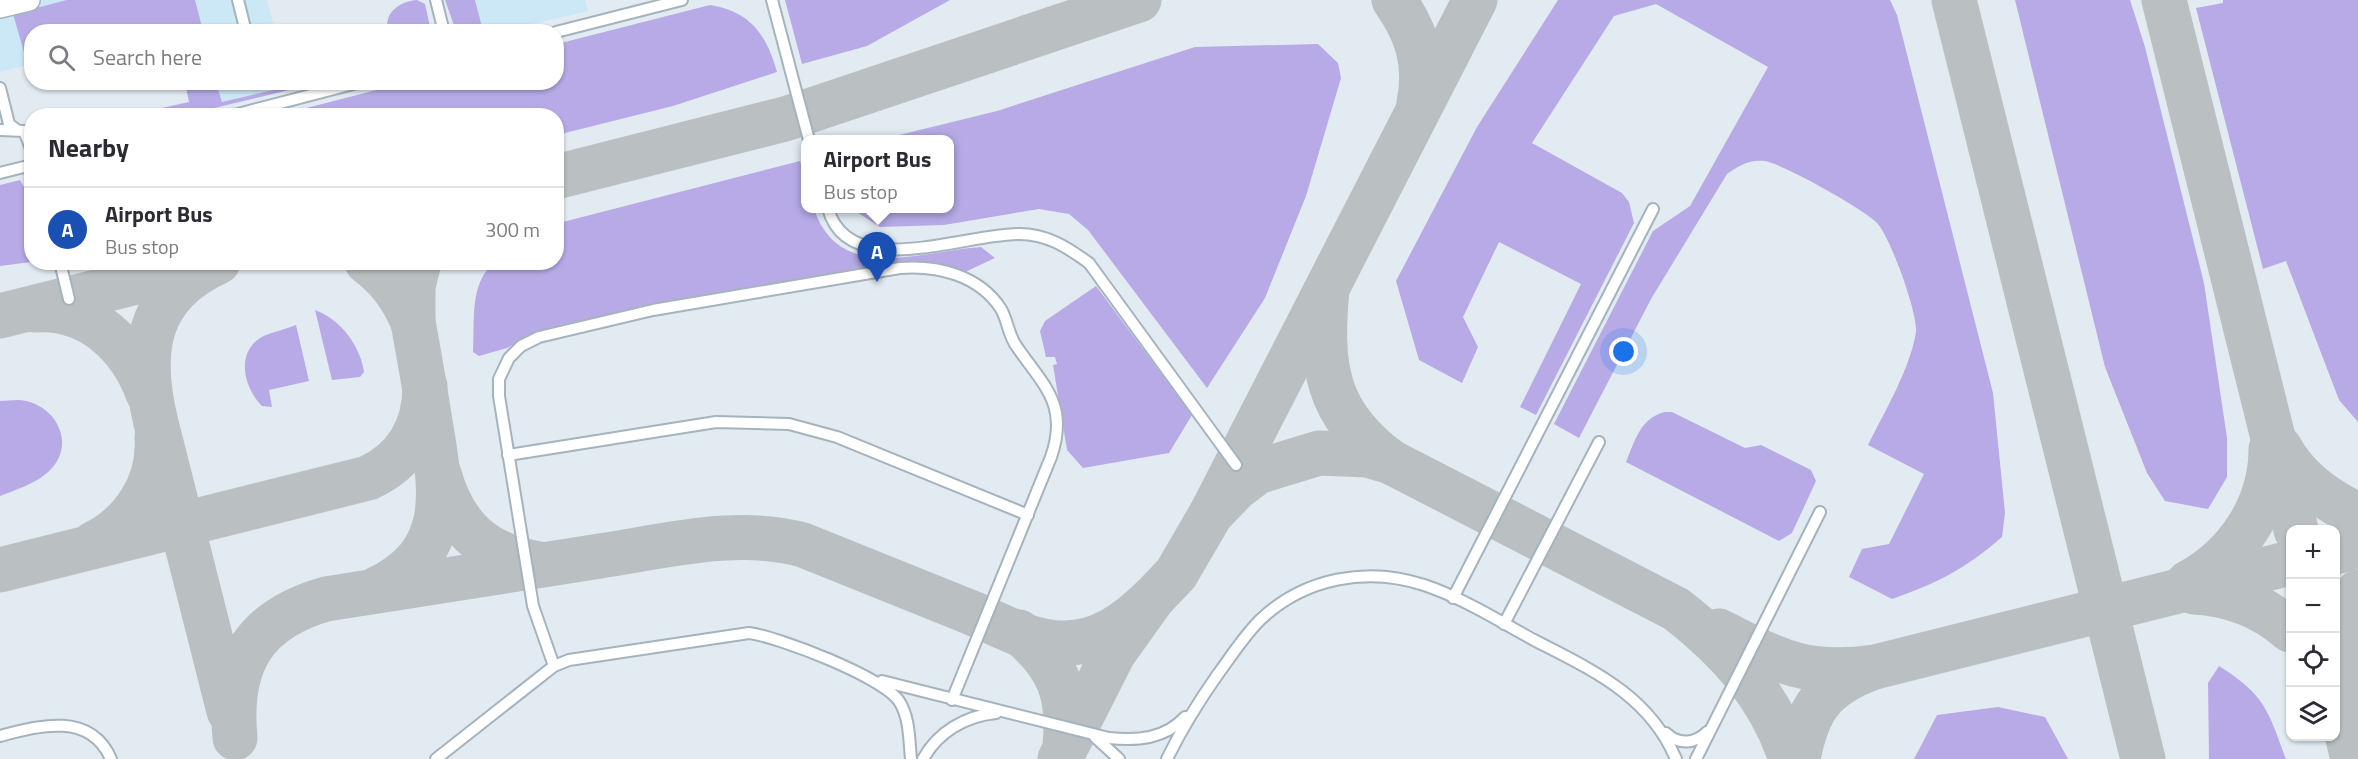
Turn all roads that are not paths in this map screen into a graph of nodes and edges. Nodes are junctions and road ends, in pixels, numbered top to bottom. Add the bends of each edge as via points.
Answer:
1 (29, 0) edge
2 (238, 0) edge
3 (436, 0) edge
4 (682, 0) edge
5 (772, 0) edge
6 (0, 7) edge
7 (244, 24) edge
8 (442, 24) edge
9 (564, 30) edge
10 (0, 88) edge
11 (329, 90) edge
12 (261, 108) edge
13 (0, 130) edge
14 (18, 130) junction
15 (24, 133) edge
16 (808, 135) edge
17 (24, 167) edge
18 (0, 173) edge
19 (1653, 209) dead end
20 (831, 213) edge
21 (62, 270) edge
22 (69, 299) dead end
23 (1599, 442) dead end
24 (508, 454) junction
25 (1236, 465) dead end
26 (1820, 512) dead end
27 (1028, 515) junction
28 (1453, 598) junction
29 (1504, 624) junction
30 (554, 666) junction
31 (868, 677) junction
32 (952, 700) junction
33 (1196, 706) junction
34 (1010, 714) junction
35 (1714, 722) junction
36 (1659, 727) junction
37 (1092, 735) junction
38 (0, 736) edge
39 (111, 759) edge
40 (436, 759) edge
41 (911, 759) edge
42 (923, 759) edge
43 (1119, 759) edge
44 (1167, 759) edge
45 (1676, 759) edge
46 (1696, 759) edge

1 - 6 street
2 - 7 lane
3 - 8 lane
4 - 9 lane
5 - 16 lane
10 - 14 lane via 9,124
11 - 12 lane
13 - 14 lane
14 - 15 lane
17 - 18 lane
19 - 28 lane
20 - 25 lane via 842,233 860,245 885,251 1018,234 1046,237 1067,247 1089,263
21 - 22 lane
23 - 29 lane
24 - 27 lane via 716,422 778,423 837,437
24 - 27 lane via 499,379 509,358 529,341 697,301 900,268 930,268 963,277 991,297 1004,315 1013,341 1054,399 1059,418 1055,446
24 - 30 lane via 533,606
26 - 35 lane
27 - 32 lane
28 - 29 lane
28 - 33 lane via 1424,585 1368,576 1334,579 1301,591 1272,609 1246,635
29 - 36 lane via 1611,681 1637,701
30 - 31 lane via 569,660 749,633
30 - 40 lane
31 - 32 lane
31 - 41 lane via 900,702 908,725
32 - 34 lane
33 - 37 lane via 1172,729 1150,737 1125,740
33 - 44 lane
34 - 37 lane
34 - 42 lane via 982,715 961,722 936,741
35 - 36 lane via 1699,738 1685,742 1673,740
35 - 46 lane
36 - 45 lane
37 - 43 lane
38 - 39 lane via 51,724 72,726 93,736

